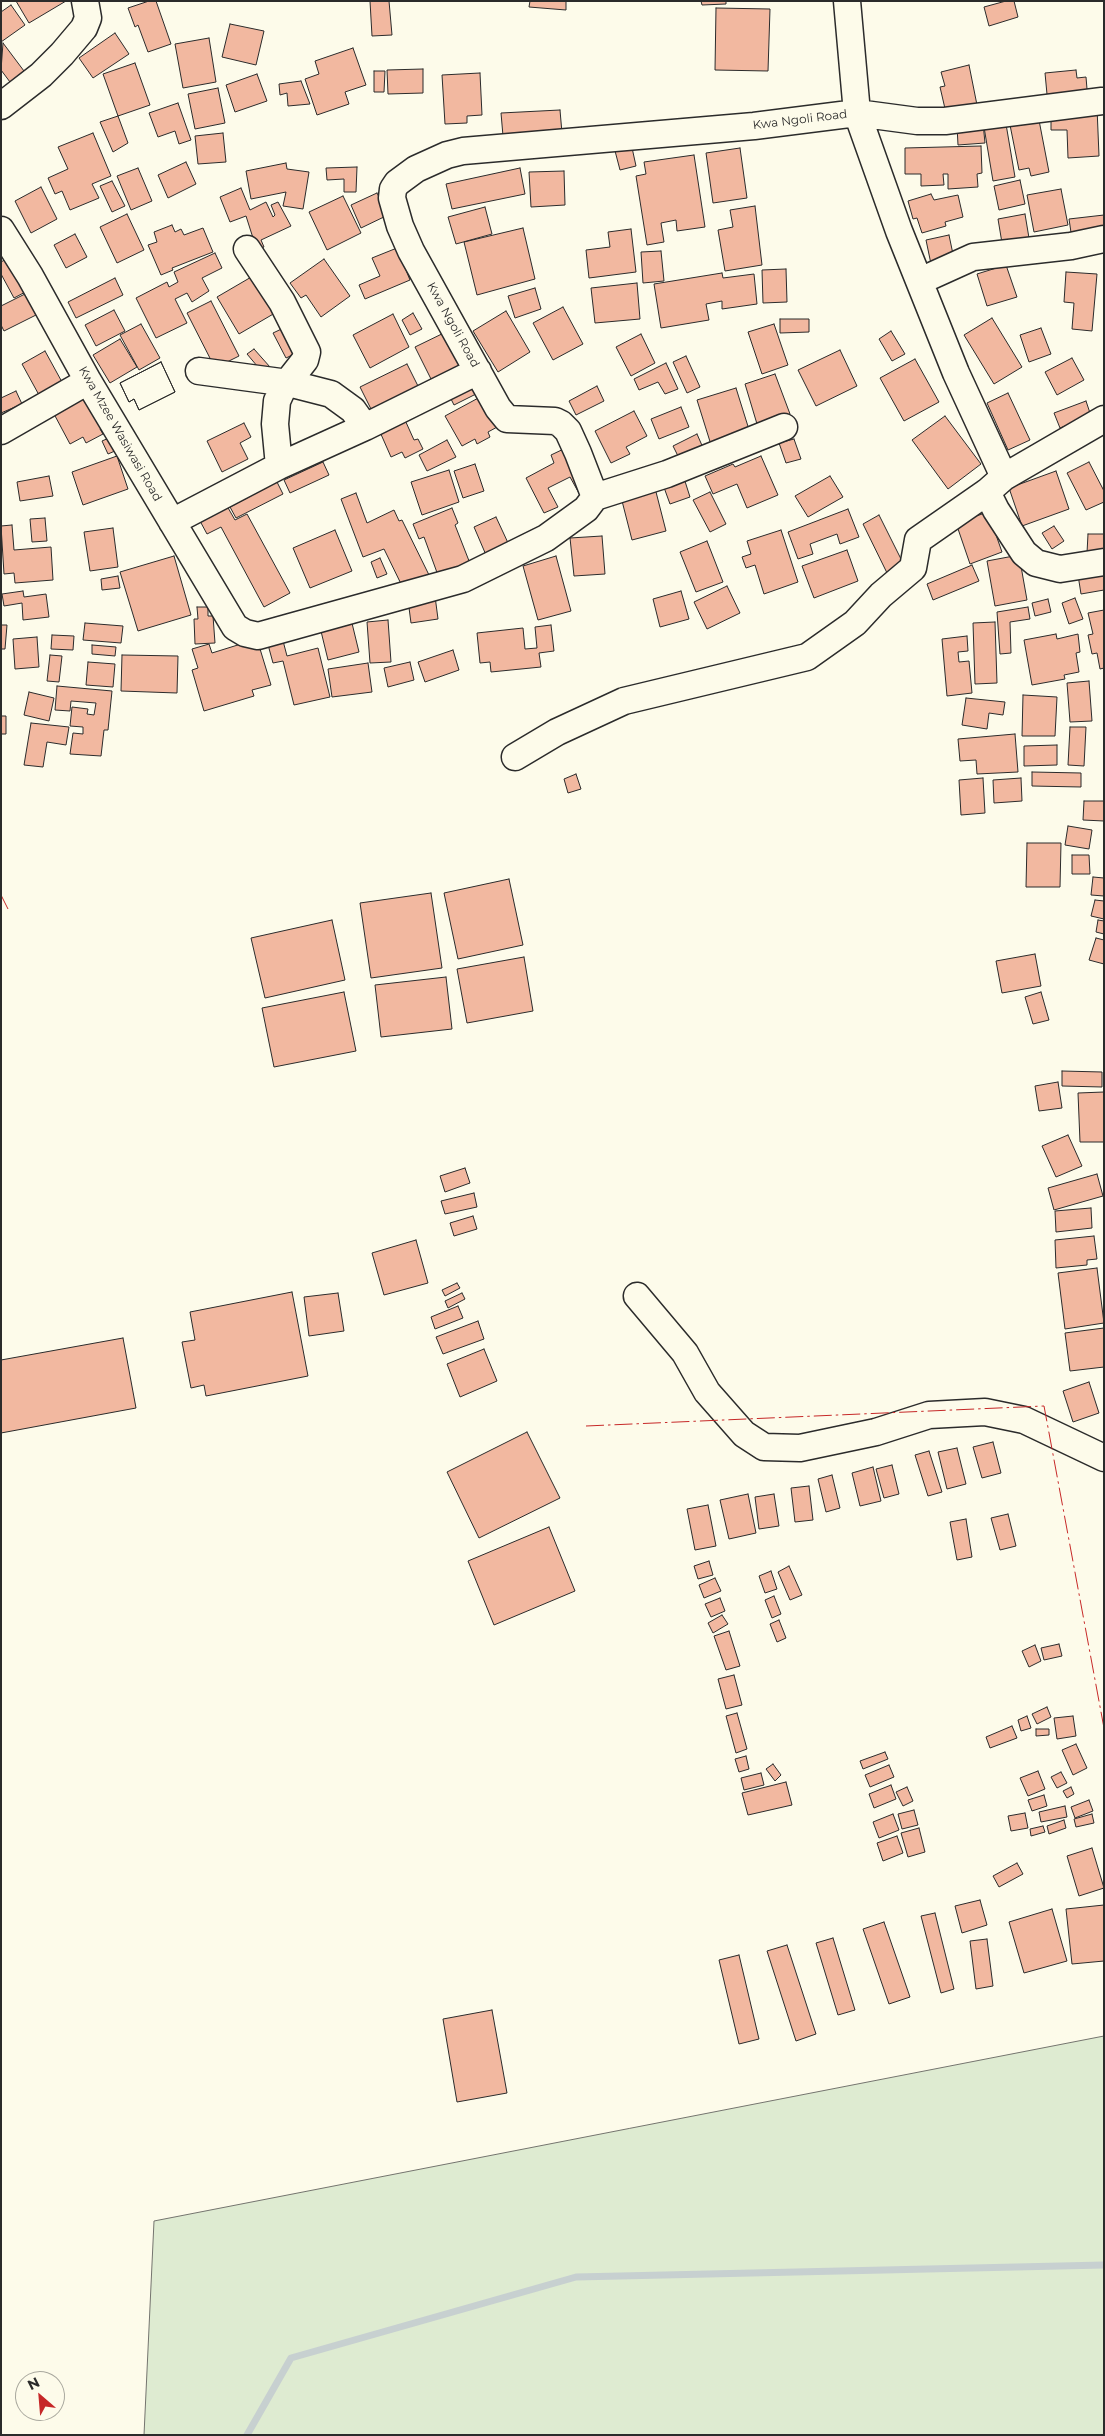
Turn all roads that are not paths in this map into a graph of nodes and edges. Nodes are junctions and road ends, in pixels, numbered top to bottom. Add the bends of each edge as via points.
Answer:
1 (85, 1) edge
2 (848, 1) edge
3 (1102, 101) dead end
4 (1, 106) edge
5 (857, 113) junction
6 (1, 230) edge
7 (1104, 240) edge
8 (246, 249) dead end
9 (920, 281) junction
10 (198, 371) dead end
11 (478, 371) junction
12 (88, 380) junction
13 (288, 383) junction
14 (1104, 419) edge
15 (365, 427) junction
16 (784, 428) dead end
17 (1, 431) edge
18 (279, 466) junction
19 (996, 485) junction
20 (595, 497) junction
21 (172, 522) junction
22 (1104, 562) edge
23 (515, 757) dead end
24 (637, 1296) dead end
25 (1104, 1458) edge

1 - 4 street via 88,18 84,28 41,75
2 - 5 street
3 - 5 street via 944,122 917,122
5 - 9 street
5 - 11 street, Kwa Ngoli Road via 754,126 463,151 447,155 405,176 393,189 394,208 400,226
6 - 12 street, Kwa Mzee Wasiwasi Road
7 - 9 street via 973,257
8 - 13 street via 282,302 306,349 305,360
9 - 19 street
10 - 13 street
11 - 15 street
11 - 20 street, Kwa Ngoli Road via 507,419 555,421 564,428 578,453
12 - 17 street
12 - 21 street, Kwa Mzee Wasiwasi Road
13 - 15 street via 331,394 353,410
13 - 18 street via 280,394 276,409
14 - 19 street
15 - 18 street
16 - 20 street via 667,474
18 - 21 street
19 - 22 street via 996,510 1024,553 1036,563 1060,569
19 - 23 street via 918,540 913,568 855,624 808,657 624,701 557,732
20 - 21 street, Kwa Mzee Wasiwasi Road via 586,509 546,538 463,579 258,636 235,627
24 - 25 street via 685,1353 707,1392 744,1434 764,1447 800,1448 876,1432 929,1415 985,1412 1024,1420

